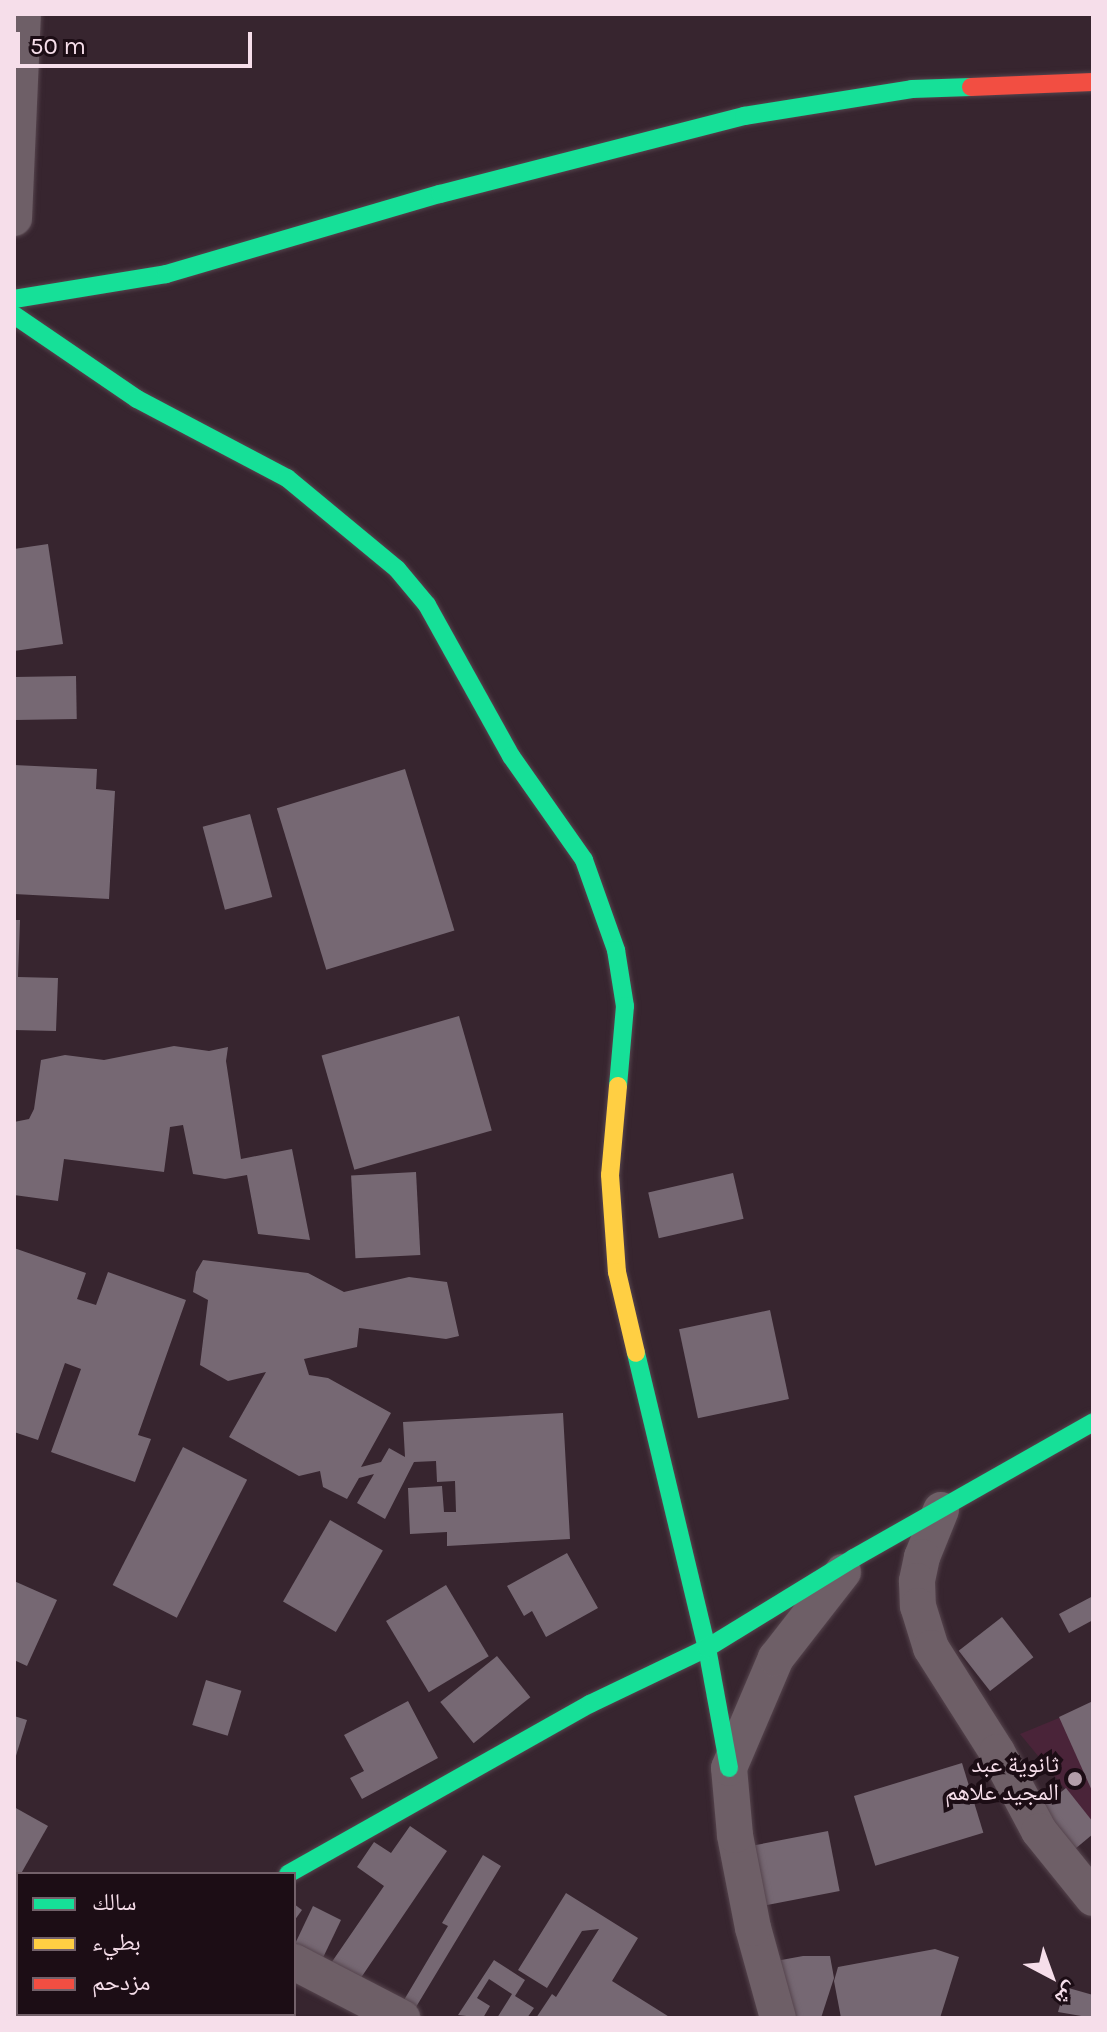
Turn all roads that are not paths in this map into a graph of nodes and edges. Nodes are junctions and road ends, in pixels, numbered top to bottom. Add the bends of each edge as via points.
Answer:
1 (23, 14) edge
2 (1093, 82) edge
3 (14, 218) edge
4 (14, 299) edge
5 (14, 315) edge
6 (1093, 1422) edge
7 (941, 1510) junction
8 (854, 1558) junction
9 (707, 1648) junction
10 (729, 1768) junction
11 (292, 1872) edge
12 (1093, 1898) edge
13 (296, 1963) edge
14 (402, 2018) edge
15 (778, 2018) edge

1 - 3 street
2 - 4 street via 912,89 744,116 440,194 166,274
5 - 9 street via 137,399 287,478 397,569 427,605 511,756 584,860 616,950 625,1006 610,1175 617,1272
6 - 7 street
7 - 8 street
7 - 12 street via 917,1581 918,1606 931,1648 1039,1831
8 - 9 street
8 - 10 street via 776,1658
9 - 10 street
9 - 11 street via 590,1704
10 - 15 street via 735,1835 753,1928
13 - 14 street

